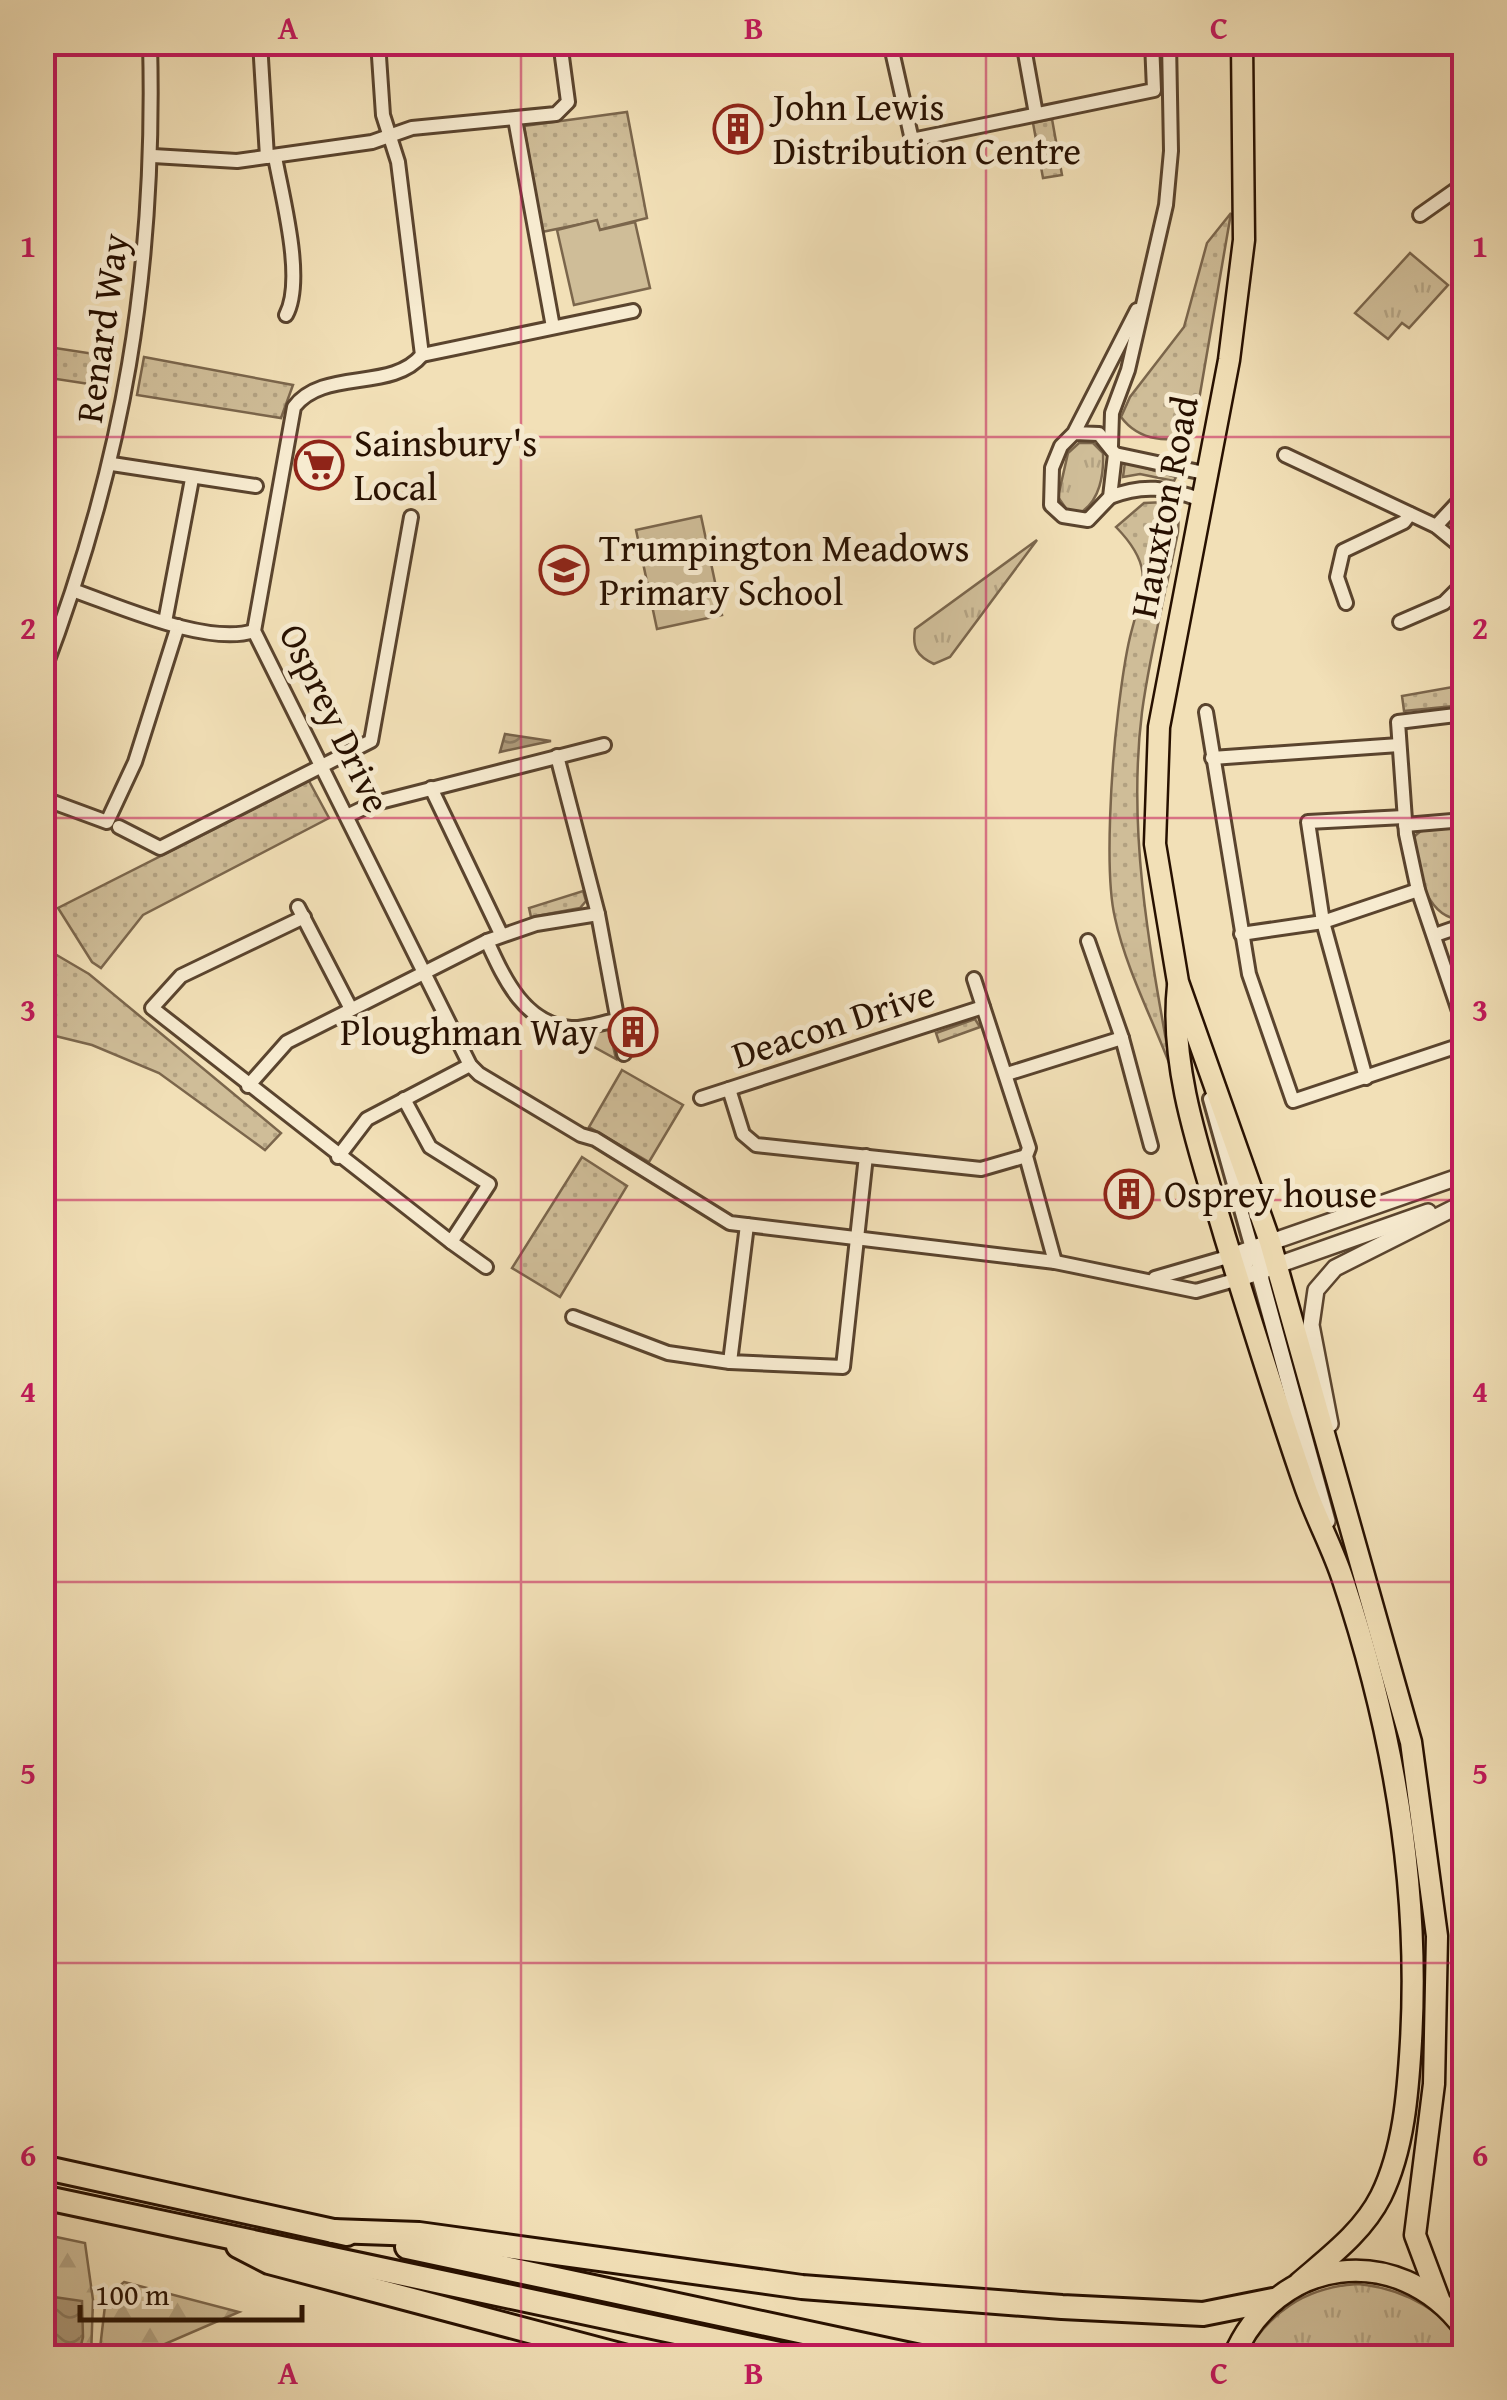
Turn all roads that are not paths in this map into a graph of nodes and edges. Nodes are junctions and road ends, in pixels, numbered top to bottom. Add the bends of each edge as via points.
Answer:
1 (150, 42) edge
2 (260, 42) edge
3 (378, 42) edge
4 (560, 42) edge
5 (890, 42) edge
6 (1024, 42) edge
7 (1152, 42) edge
8 (1169, 42) edge
9 (1242, 42) edge
10 (1036, 114) junction
11 (515, 119) junction
12 (391, 135) junction
13 (153, 156) junction
14 (271, 157) junction
15 (1464, 184) edge
16 (1420, 215) dead end
17 (1146, 292) junction
18 (633, 311) dead end
19 (286, 315) dead end
20 (553, 327) junction
21 (422, 354) junction
22 (1074, 433) junction
23 (1113, 450) junction
24 (1285, 454) dead end
25 (112, 464) junction
26 (1204, 474) junction
27 (192, 479) junction
28 (256, 486) dead end
29 (1464, 496) edge
30 (1110, 497) junction
31 (1201, 500) junction
32 (1410, 514) junction
33 (411, 518) dead end
34 (1436, 526) junction
35 (1464, 549) edge
36 (1464, 582) edge
37 (75, 591) junction
38 (1346, 602) dead end
39 (1400, 622) dead end
40 (171, 624) junction
41 (254, 630) junction
42 (42, 676) edge
43 (1206, 712) dead end
44 (1464, 714) edge
45 (604, 745) dead end
46 (1399, 745) junction
47 (557, 756) junction
48 (1212, 758) junction
49 (322, 765) junction
50 (431, 788) junction
51 (42, 798) edge
52 (349, 816) junction
53 (1464, 820) edge
54 (1404, 821) junction
55 (119, 827) dead end
56 (1418, 890) junction
57 (598, 914) junction
58 (1323, 922) junction
59 (1464, 925) edge
60 (501, 934) junction
61 (1241, 934) junction
62 (1435, 934) junction
63 (487, 941) junction
64 (1088, 941) dead end
65 (426, 972) junction
66 (974, 979) dead end
67 (1178, 982) junction
68 (983, 1007) junction
69 (351, 1008) junction
70 (618, 1020) junction
71 (1464, 1026) edge
72 (1122, 1038) junction
73 (1464, 1044) edge
74 (624, 1054) dead end
75 (470, 1065) junction
76 (1008, 1074) junction
77 (1366, 1078) junction
78 (248, 1086) junction
79 (728, 1089) junction
80 (701, 1098) dead end
81 (404, 1099) junction
82 (1151, 1146) dead end
83 (866, 1156) junction
84 (1026, 1156) junction
85 (338, 1157) junction
86 (1464, 1175) edge
87 (1464, 1200) edge
88 (747, 1225) junction
89 (857, 1238) junction
90 (450, 1242) junction
91 (1055, 1262) junction
92 (1242, 1264) junction
93 (486, 1267) dead end
94 (1268, 1268) junction
95 (1148, 1280) junction
96 (574, 1317) dead end
97 (730, 1362) junction
98 (1341, 1484) junction
99 (1342, 1578) junction
100 (42, 2167) edge
101 (42, 2197) edge
102 (333, 2230) junction
103 (212, 2234) junction
104 (1299, 2283) junction
105 (1440, 2299) junction
106 (1273, 2300) junction
107 (1464, 2328) edge
108 (632, 2358) edge
109 (798, 2358) edge
110 (926, 2358) edge
111 (1233, 2358) edge

1 - 13 street, Renard Way
2 - 14 street
3 - 12 street via 383,114
4 - 11 street via 568,102 556,114
5 - 10 street via 912,140
6 - 10 street
7 - 10 street via 1154,90
8 - 17 street via 1172,141
9 - 26 main road, Hauxton Road via 1244,240 1229,360
11 - 12 street
11 - 20 street
12 - 14 street
12 - 21 street
13 - 14 street
13 - 25 street, Renard Way via 136,342
14 - 19 street via 290,251 292,304
15 - 16 street
17 - 22 street
17 - 23 street via 1112,413
18 - 20 street, Osprey Drive
20 - 21 street, Osprey Drive
21 - 41 street, Osprey Drive via 410,370 310,392 294,406
22 - 23 street via 1099,434
22 - 30 street via 1052,468 1050,505 1064,516 1088,520
23 - 26 street
23 - 30 street
24 - 32 street
25 - 27 street
25 - 37 street, Renard Way
26 - 31 main road, Hauxton Road
27 - 28 street
27 - 40 street
29 - 34 street
30 - 31 street via 1134,487
31 - 67 main road, Hauxton Road via 1159,727 1154,811 1161,902
32 - 34 street
32 - 38 street via 1343,551 1337,578
33 - 49 street via 371,741
34 - 35 street
36 - 39 street via 1444,603
37 - 40 street
37 - 42 street, Renard Way
40 - 41 street via 242,635
40 - 51 street via 135,762 107,822
41 - 49 street, Osprey Drive
43 - 48 street
44 - 46 street via 1398,722
45 - 47 street
46 - 48 street
46 - 54 street
47 - 50 street
47 - 57 street
48 - 61 street
49 - 52 street, Osprey Drive
49 - 55 street via 160,848
50 - 52 street
50 - 60 street
52 - 65 street, Osprey Drive
53 - 54 street
54 - 56 street
54 - 58 street via 1308,822
56 - 58 street
56 - 62 street
57 - 60 street
57 - 70 street
58 - 61 street
58 - 77 street
59 - 62 street
60 - 63 street
61 - 77 street via 1263,1025 1293,1101
62 - 71 street
63 - 65 street
63 - 70 street via 518,1001 551,1021 571,1028
64 - 72 street
65 - 69 street
65 - 75 street, Osprey Drive
66 - 68 street, Deacon Drive
67 - 92 main road via 1196,1023
67 - 92 main road via 1178,1048
68 - 76 street, Deacon Drive
68 - 79 street, Deacon Drive
69 - 78 street via 276,1050
69 - 78 street via 301,912 181,976 152,1008
70 - 74 street
72 - 76 street
72 - 82 street
73 - 77 street
75 - 81 street
75 - 88 street via 719,1220
76 - 84 street, Deacon Drive
78 - 85 street
79 - 80 street, Deacon Drive
79 - 83 street via 744,1134 756,1145
81 - 85 street via 368,1119
81 - 90 street via 430,1147 488,1184
83 - 84 street via 981,1169
83 - 89 street
84 - 91 street, Deacon Drive
85 - 90 street
86 - 92 street
87 - 94 street
87 - 98 street via 1336,1268 1316,1290 1312,1325
88 - 89 street
88 - 97 street
89 - 91 street
89 - 97 street via 842,1367
90 - 93 street
91 - 95 street
92 - 94 main road
92 - 94 street
92 - 95 street
92 - 95 street via 1196,1290
92 - 99 main road via 1307,1490
94 - 98 main road
94 - 99 street
96 - 97 street via 668,1353
98 - 105 main road via 1411,1742 1433,1886 1437,2032 1414,2235
99 - 104 main road via 1383,1727 1404,1845 1414,1986 1410,2065 1394,2166 1382,2195 1352,2236
100 - 102 highway
101 - 103 highway
102 - 106 highway via 419,2234 802,2288 1062,2308 1203,2314
102 - 110 highway
103 - 108 highway via 269,2262
103 - 109 highway
104 - 105 main road via 1370,2271
104 - 106 main road
105 - 107 main road
106 - 111 main road

